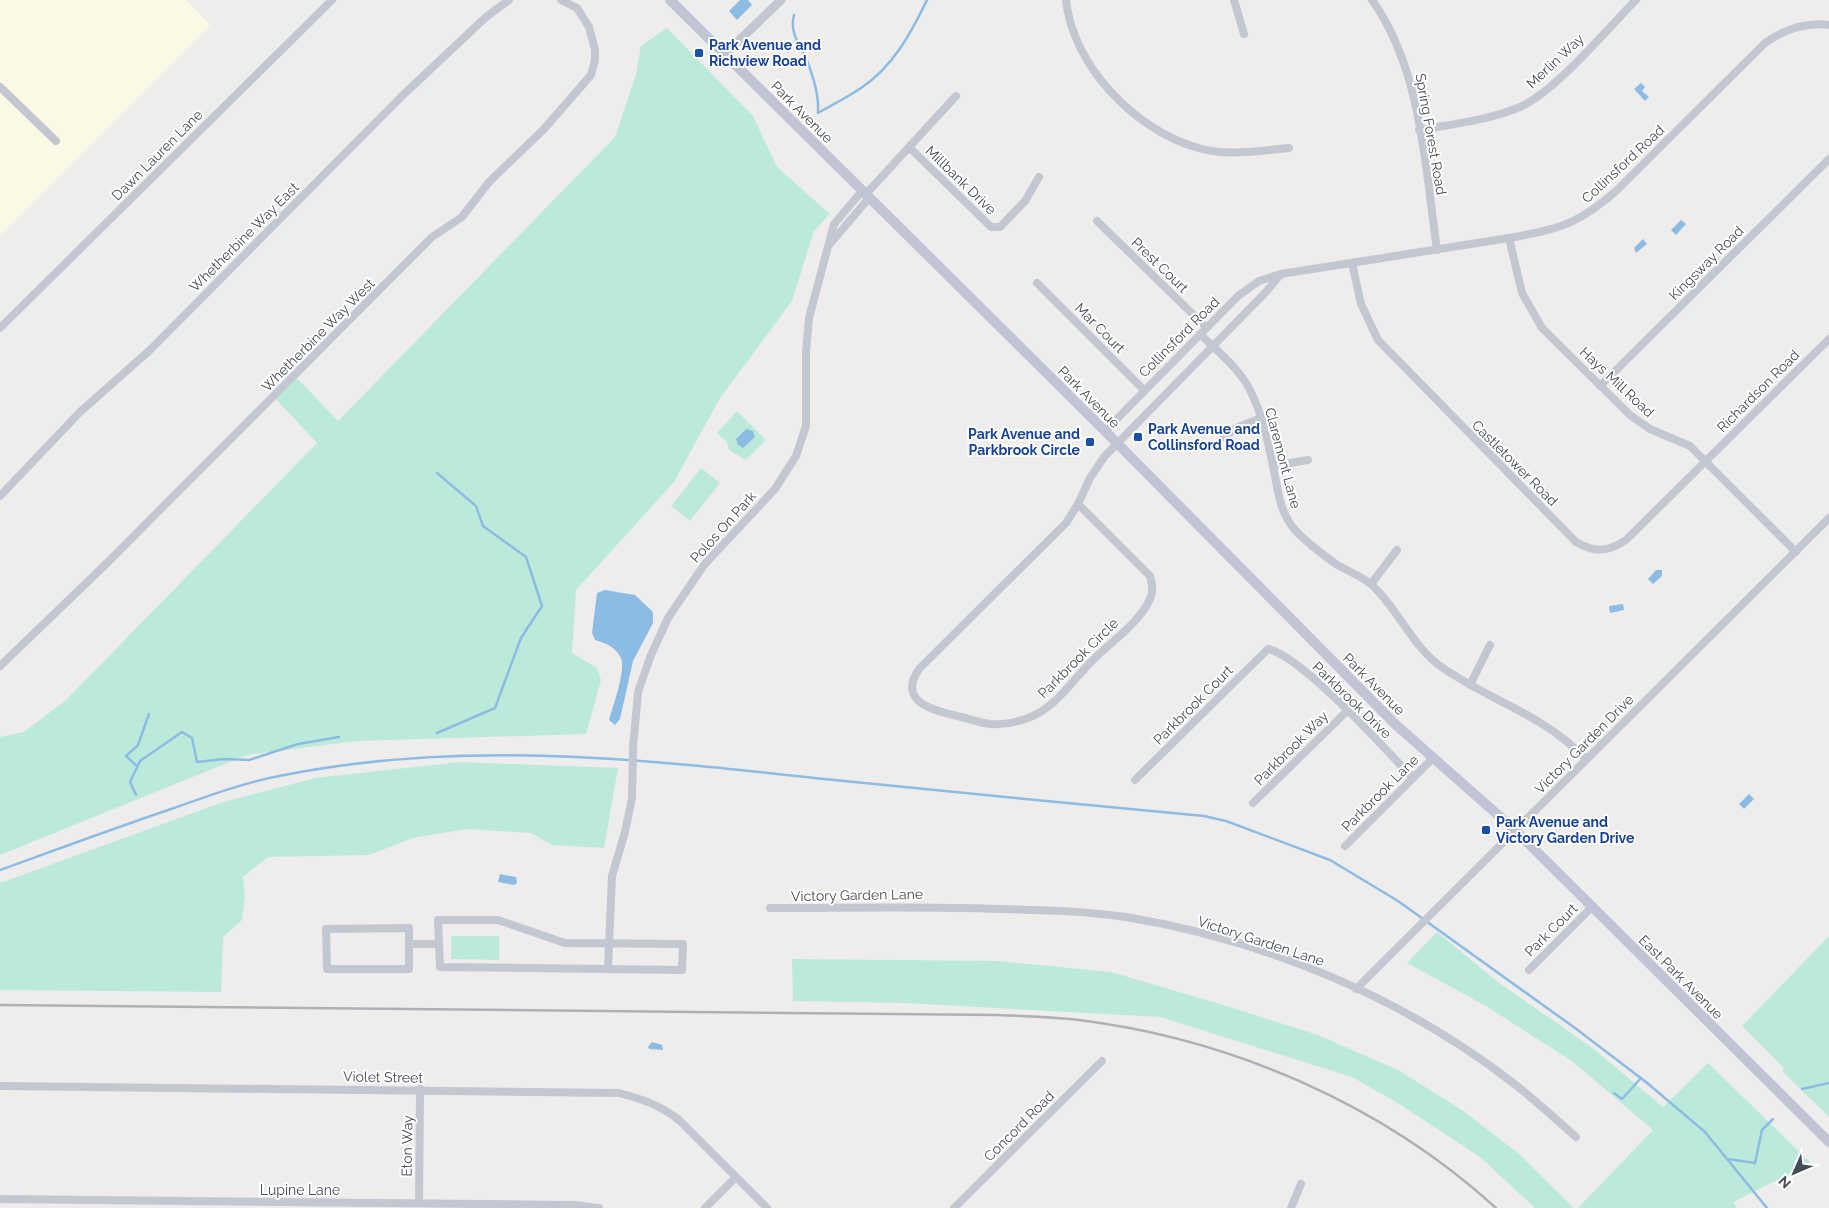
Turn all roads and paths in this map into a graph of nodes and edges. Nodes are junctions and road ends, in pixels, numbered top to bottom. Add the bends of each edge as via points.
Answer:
1 (332, 0) edge
2 (510, 0) edge
3 (561, 0) edge
4 (670, 0) edge
5 (781, 0) edge
6 (1066, 0) edge
7 (1234, 0) edge
8 (1372, 0) edge
9 (1636, 0) edge
10 (572, 1) edge
11 (1829, 25) edge
12 (1244, 34) dead end
13 (725, 54) junction
14 (0, 87) edge
15 (956, 96) dead end
16 (1419, 130) junction
17 (56, 141) dead end
18 (910, 148) junction
19 (1289, 148) dead end
20 (1829, 159) edge
21 (1039, 177) dead end
22 (865, 195) junction
23 (1097, 221) dead end
24 (1509, 238) junction
25 (1437, 250) junction
26 (1352, 263) junction
27 (1281, 274) junction
28 (1038, 282) dead end
29 (1206, 327) junction
30 (0, 328) edge
31 (1200, 334) junction
32 (1829, 339) edge
33 (1212, 346) junction
34 (1180, 354) junction
35 (1191, 366) junction
36 (1600, 386) junction
37 (1144, 390) junction
38 (1261, 418) junction
39 (1104, 431) junction
40 (1224, 437) dead end
41 (1117, 444) junction
42 (1308, 460) dead end
43 (1706, 462) junction
44 (1273, 466) junction
45 (0, 496) edge
46 (1078, 504) junction
47 (1829, 518) edge
48 (1397, 550) dead end
49 (1796, 552) junction
50 (1370, 584) junction
51 (1490, 645) dead end
52 (1268, 649) joint
53 (0, 666) edge
54 (1470, 685) junction
55 (1347, 711) junction
56 (1433, 758) junction
57 (1586, 759) junction
58 (1414, 778) junction
59 (1135, 780) dead end
60 (1253, 803) dead end
61 (1515, 830) junction
62 (1345, 846) dead end
63 (1592, 907) junction
64 (770, 908) dead end
65 (609, 943) junction
66 (409, 944) junction
67 (440, 944) junction
68 (608, 969) junction
69 (1529, 970) dead end
70 (1356, 988) junction
71 (1102, 1061) dead end
72 (0, 1086) edge
73 (420, 1090) junction
74 (1576, 1137) dead end
75 (1829, 1142) edge
76 (736, 1177) junction
77 (1301, 1184) dead end
78 (0, 1199) edge
79 (418, 1203) junction
80 (96, 1204) edge
81 (600, 1208) edge
82 (705, 1208) edge
83 (767, 1208) edge
84 (954, 1208) edge
85 (1291, 1208) edge

1 - 30 street, Dawn Lauren Lane
2 - 45 street, Whetherbine Way East via 486,17 402,96 150,350 80,412
3 - 10 street
4 - 13 main road, Park Avenue
5 - 13 street
6 - 19 street via 1071,23 1086,59 1103,83 1148,124 1171,138 1219,152
7 - 12 street
8 - 16 street, Spring Forest Road via 1398,46 1408,72
9 - 16 street, Merlin Way via 1554,83 1522,106 1500,114
10 - 53 street, Whetherbine Way West via 589,27 595,55 590,75 571,100 503,166 462,217 432,237
11 - 24 street, Collinsford Road via 1799,26 1780,32 1765,43 1593,211 1570,224
13 - 22 main road, Park Avenue
14 - 17 street
15 - 18 street, Polos On Park
16 - 25 street, Spring Forest Road
18 - 21 street, Millbank Drive via 995,228 1000,227 1025,201
18 - 22 street, Polos On Park
20 - 36 street, Kingsway Road
22 - 39 main road, Park Avenue
22 - 65 street, Polos On Park via 828,247 809,318 806,419 796,456 775,489 704,565 668,618 638,692 629,817 612,876
23 - 29 street, Prest Court
24 - 25 street, Collinsford Road
24 - 36 street, Hays Mill Road via 1518,281 1533,316
25 - 26 street, Collinsford Road
26 - 27 street, Collinsford Road
26 - 43 street, Castletower Road via 1361,304 1378,340 1576,542 1589,549 1615,548
27 - 29 street, Collinsford Road via 1259,281
27 - 33 street
28 - 37 street, Mar Court
29 - 31 street, Collinsford Road
31 - 33 street, Claremont Lane
31 - 34 street, Collinsford Road
32 - 43 street, Richardson Road
33 - 35 street
33 - 38 street, Claremont Lane via 1245,381
34 - 35 street
34 - 37 street, Collinsford Road
35 - 41 street
36 - 43 street, Hays Mill Road via 1630,415 1650,429 1690,446
37 - 39 street, Collinsford Road
38 - 40 street via 1236,428
38 - 44 street, Claremont Lane
39 - 41 main road, Park Avenue
41 - 46 street, Parkbrook Circle via 1090,478
41 - 56 main road, Park Avenue via 1309,639
42 - 44 street
43 - 49 street, Hays Mill Road
44 - 50 street, Claremont Lane via 1280,503 1287,519 1336,564
46 - 46 street, Parkbrook Circle via 1066,523 919,669 912,688 921,703 934,710 990,724 1029,718 1061,694 1147,605 1152,596 1150,576
47 - 49 street, Victory Garden Drive
48 - 50 street
49 - 57 street, Victory Garden Drive
50 - 54 street, Claremont Lane via 1421,650
51 - 54 street
52 - 55 street, Parkbrook Drive via 1319,682
52 - 59 street, Parkbrook Court
54 - 57 street, Claremont Lane via 1544,723 1568,740
55 - 58 street, Parkbrook Drive
55 - 60 street, Parkbrook Way
56 - 58 street, Parkbrook Lane
56 - 61 main road, Park Avenue
57 - 61 street, Victory Garden Drive
58 - 62 street, Parkbrook Lane
61 - 63 main road, East Park Avenue
61 - 70 street, Victory Garden Drive
63 - 69 street, Park Court
63 - 75 main road, East Park Avenue
64 - 70 street, Victory Garden Lane via 937,907 1053,910 1125,917 1208,934 1310,968
65 - 67 street via 565,943 498,920 438,920
65 - 68 street, Polos On Park
65 - 68 street via 683,944 682,970
66 - 66 street via 409,928 326,928 326,969 409,969
66 - 67 street
67 - 68 street via 440,967
70 - 74 street, Victory Garden Lane via 1414,1017 1480,1060 1517,1086
71 - 84 street, Concord Road
72 - 73 street, Violet Street
73 - 76 street, Violet Street via 618,1093 643,1099 663,1107 679,1120
73 - 79 street, Eton Way
76 - 82 street
76 - 83 street, Violet Street
77 - 85 street
78 - 80 street, Lupine Lane
79 - 80 street, Lupine Lane
79 - 81 street, Lupine Lane

